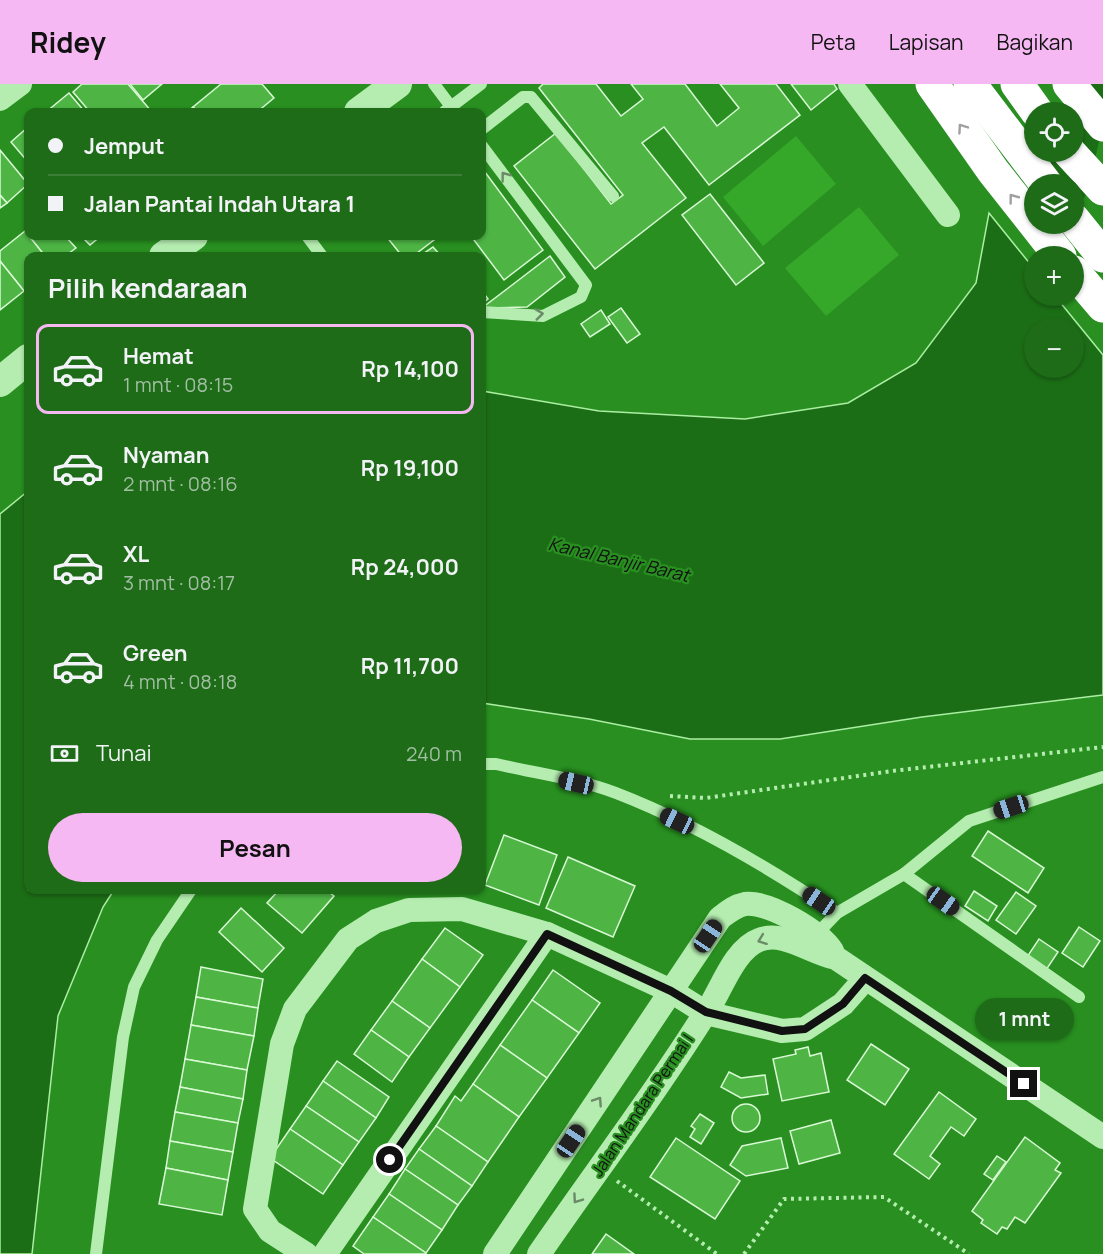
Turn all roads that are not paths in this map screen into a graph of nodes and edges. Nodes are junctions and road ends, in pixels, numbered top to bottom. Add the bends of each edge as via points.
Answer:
1 (20, 84) edge
2 (397, 84) edge
3 (434, 84) edge
4 (481, 84) edge
5 (850, 84) edge
6 (932, 84) edge
7 (970, 84) edge
8 (1017, 84) edge
9 (1069, 84) edge
10 (0, 99) edge
11 (1030, 102) edge
12 (364, 108) edge
13 (448, 108) edge
14 (453, 108) edge
15 (486, 126) edge
16 (1103, 126) edge
17 (486, 151) edge
18 (1078, 162) edge
19 (1038, 174) edge
20 (1103, 189) edge
21 (613, 196) dead end
22 (948, 215) dead end
23 (1084, 232) edge
24 (187, 240) edge
25 (1052, 246) edge
26 (170, 252) edge
27 (1103, 256) edge
28 (1084, 284) edge
29 (1103, 306) edge
30 (486, 312) edge
31 (24, 362) edge
32 (0, 382) edge
33 (486, 764) edge
34 (1103, 777) edge
35 (904, 874) junction
36 (188, 894) edge
37 (837, 913) junction
38 (547, 934) junction
39 (811, 942) junction
40 (865, 978) junction
41 (671, 991) junction
42 (1079, 996) dead end
43 (706, 1012) junction
44 (1103, 1137) edge
45 (96, 1254) edge
46 (306, 1254) edge
47 (325, 1254) edge
48 (495, 1254) edge
49 (539, 1254) edge

1 - 10 street
2 - 12 street
3 - 13 lane
4 - 14 lane
5 - 22 street
25 -> 6 highway
7 - 19 highway
8 - 11 highway
9 - 16 highway
15 - 21 lane via 523,97 531,97
30 -> 17 lane via 543,316 581,297 586,285
18 - 20 highway
23 - 27 highway
24 - 26 street
28 - 29 highway
31 - 32 street
33 - 37 lane via 615,792 718,840
34 - 35 lane via 969,821
35 - 37 lane
35 - 42 lane
36 - 45 lane via 134,987 123,1037
37 - 39 lane
38 - 41 street
38 - 46 street via 462,909 409,910 376,921 348,939 295,1009 282,1044 255,1209 270,1231
38 - 47 street
39 - 40 street, Jalan Mandara Permai I via 818,955 836,958
39 - 41 street, Jalan Mandara Permai I via 775,910 746,904 720,918
39 -> 43 street, Jalan Mandara Permai I via 771,936 756,940 744,951
40 - 43 street via 843,1004 805,1029 782,1031
40 - 44 street, Jalan Mandara Permai I
41 - 43 street
48 -> 41 street, Jalan Mandara Permai I
43 -> 49 street, Jalan Mandara Permai I

